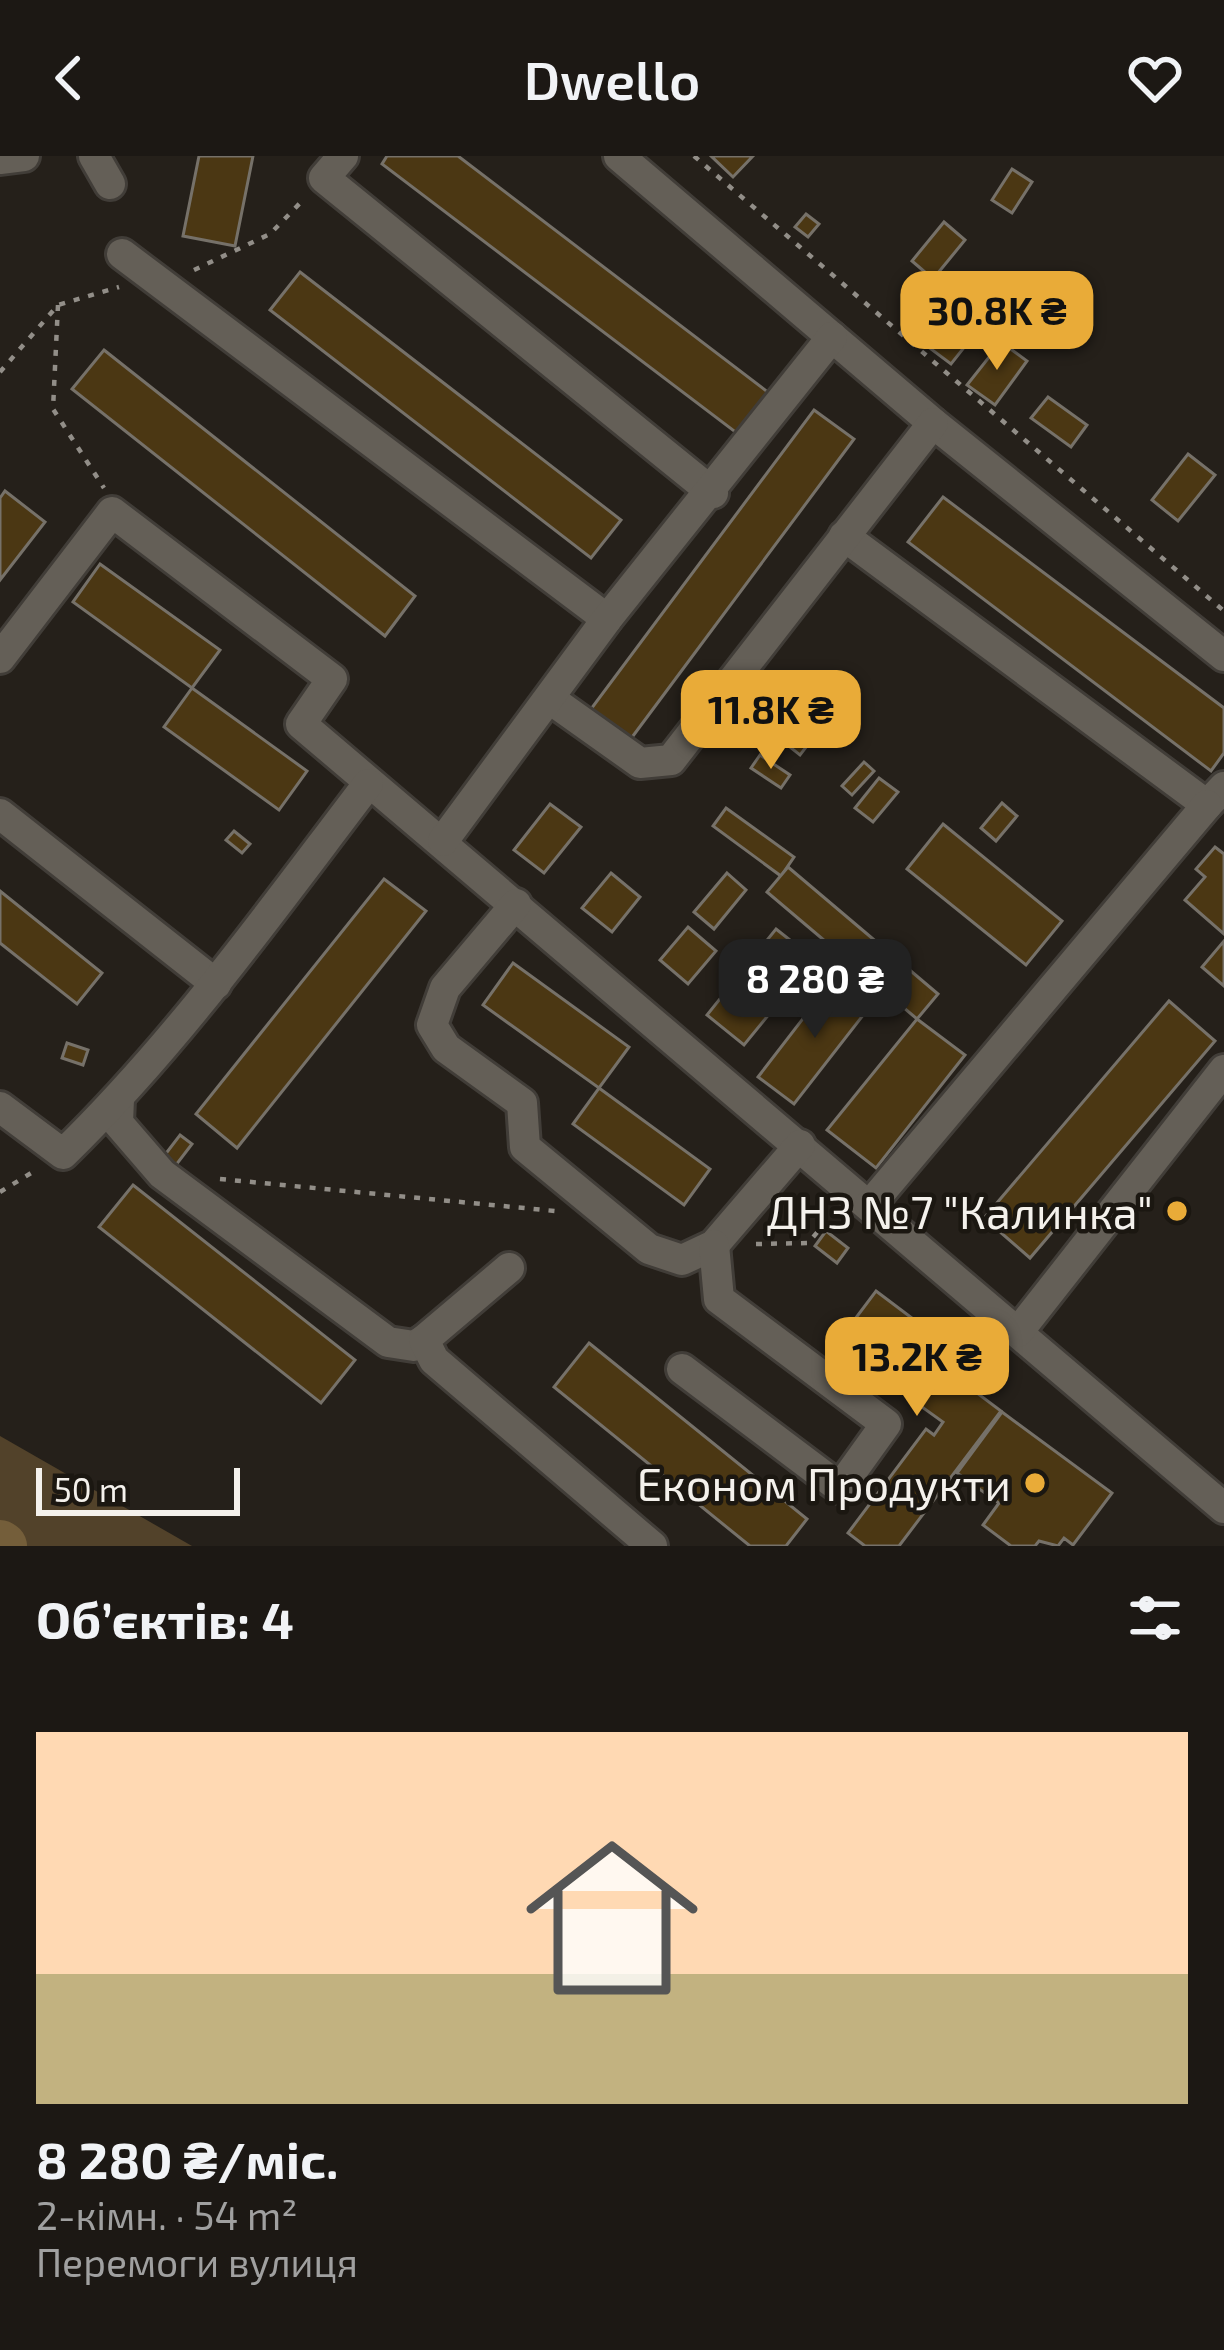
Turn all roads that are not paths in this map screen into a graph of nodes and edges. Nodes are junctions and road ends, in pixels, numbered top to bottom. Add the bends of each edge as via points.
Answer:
1 (24, 156) edge
2 (94, 156) edge
3 (619, 156) edge
4 (0, 159) edge
5 (334, 167) edge
6 (110, 184) dead end
7 (122, 254) dead end
8 (832, 338) junction
9 (933, 423) junction
10 (713, 493) junction
11 (844, 536) junction
12 (607, 619) junction
13 (1224, 656) edge
14 (0, 658) edge
15 (550, 698) junction
16 (368, 784) junction
17 (1216, 796) edge
18 (0, 814) edge
19 (443, 841) junction
20 (516, 904) junction
21 (216, 984) junction
22 (1224, 1070) edge
23 (119, 1100) junction
24 (0, 1107) edge
25 (800, 1145) junction
26 (870, 1204) junction
27 (714, 1245) junction
28 (509, 1268) dead end
29 (1018, 1332) junction
30 (424, 1340) junction
31 (682, 1369) dead end
32 (1224, 1508) edge
33 (652, 1546) edge

1 - 4 street
2 - 6 street
3 - 8 street
5 - 10 street
7 - 12 street
8 - 9 street
8 - 10 street
9 - 11 street
9 - 13 street
10 - 12 street
11 - 15 street via 671,760 640,763
11 - 17 street
12 - 15 street
14 - 16 street via 112,512 332,679 301,724
15 - 19 street
16 - 19 street
16 - 21 street
17 - 26 street
18 - 21 street
19 - 20 street
20 - 25 street
20 - 27 street via 445,988 432,1025 446,1048 522,1103 525,1148 649,1249 682,1260
21 - 23 street
22 - 29 street
23 - 24 street via 63,1154
23 - 30 street via 118,1123 162,1174 388,1342
25 - 26 street
25 - 27 street
26 - 29 street
27 - 31 street via 719,1299 886,1424 840,1489
28 - 30 street
29 - 32 street
30 - 33 street via 434,1360

